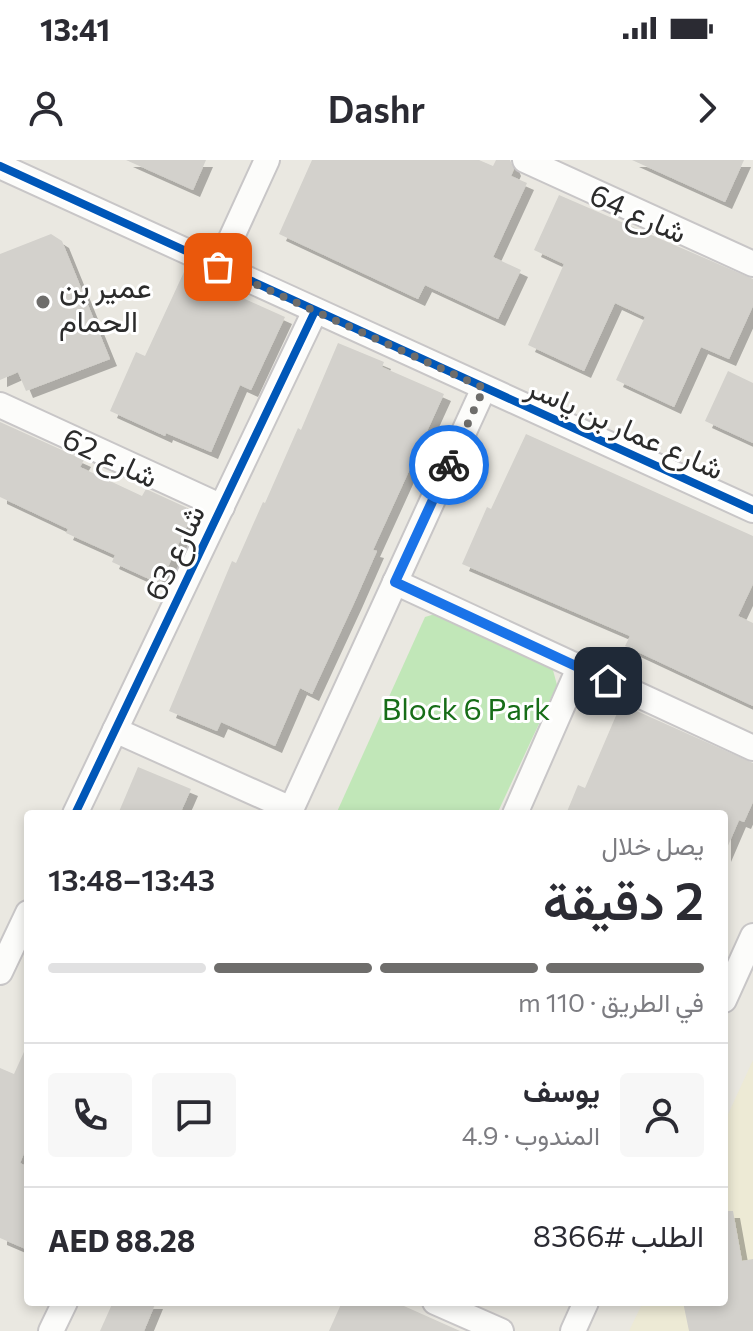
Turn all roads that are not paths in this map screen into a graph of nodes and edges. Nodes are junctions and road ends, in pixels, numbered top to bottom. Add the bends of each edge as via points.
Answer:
1 (267, 160) edge
2 (525, 160) edge
3 (0, 166) edge
4 (753, 264) edge
5 (218, 267) junction
6 (315, 311) junction
7 (484, 388) junction
8 (0, 405) edge
9 (222, 507) junction
10 (753, 510) edge
11 (395, 582) junction
12 (579, 668) junction
13 (115, 730) junction
14 (753, 748) edge
15 (77, 810) edge
16 (288, 810) edge
17 (290, 810) edge
18 (517, 810) edge
19 (16, 921) edge
20 (752, 939) edge
21 (0, 972) edge
22 (730, 972) edge
23 (63, 1306) edge
24 (444, 1306) edge
25 (584, 1306) edge
26 (51, 1331) edge
27 (501, 1331) edge
28 (573, 1331) edge

1 - 5 street
2 - 4 street, شارع 64
3 - 5 street, شارع عمار بن ياسر
5 - 6 street, شارع عمار بن ياسر
6 - 7 street, شارع عمار بن ياسر
6 - 9 street, شارع 63
7 - 10 street, شارع عمار بن ياسر
7 - 11 street
8 - 9 street, شارع 62
9 - 13 street, شارع 63
11 - 12 street
11 - 17 street
12 - 14 street
12 - 18 street
13 - 15 street, شارع 63
13 - 16 street
19 - 21 street
20 - 22 street
23 - 26 street
24 - 27 street
25 - 28 street

